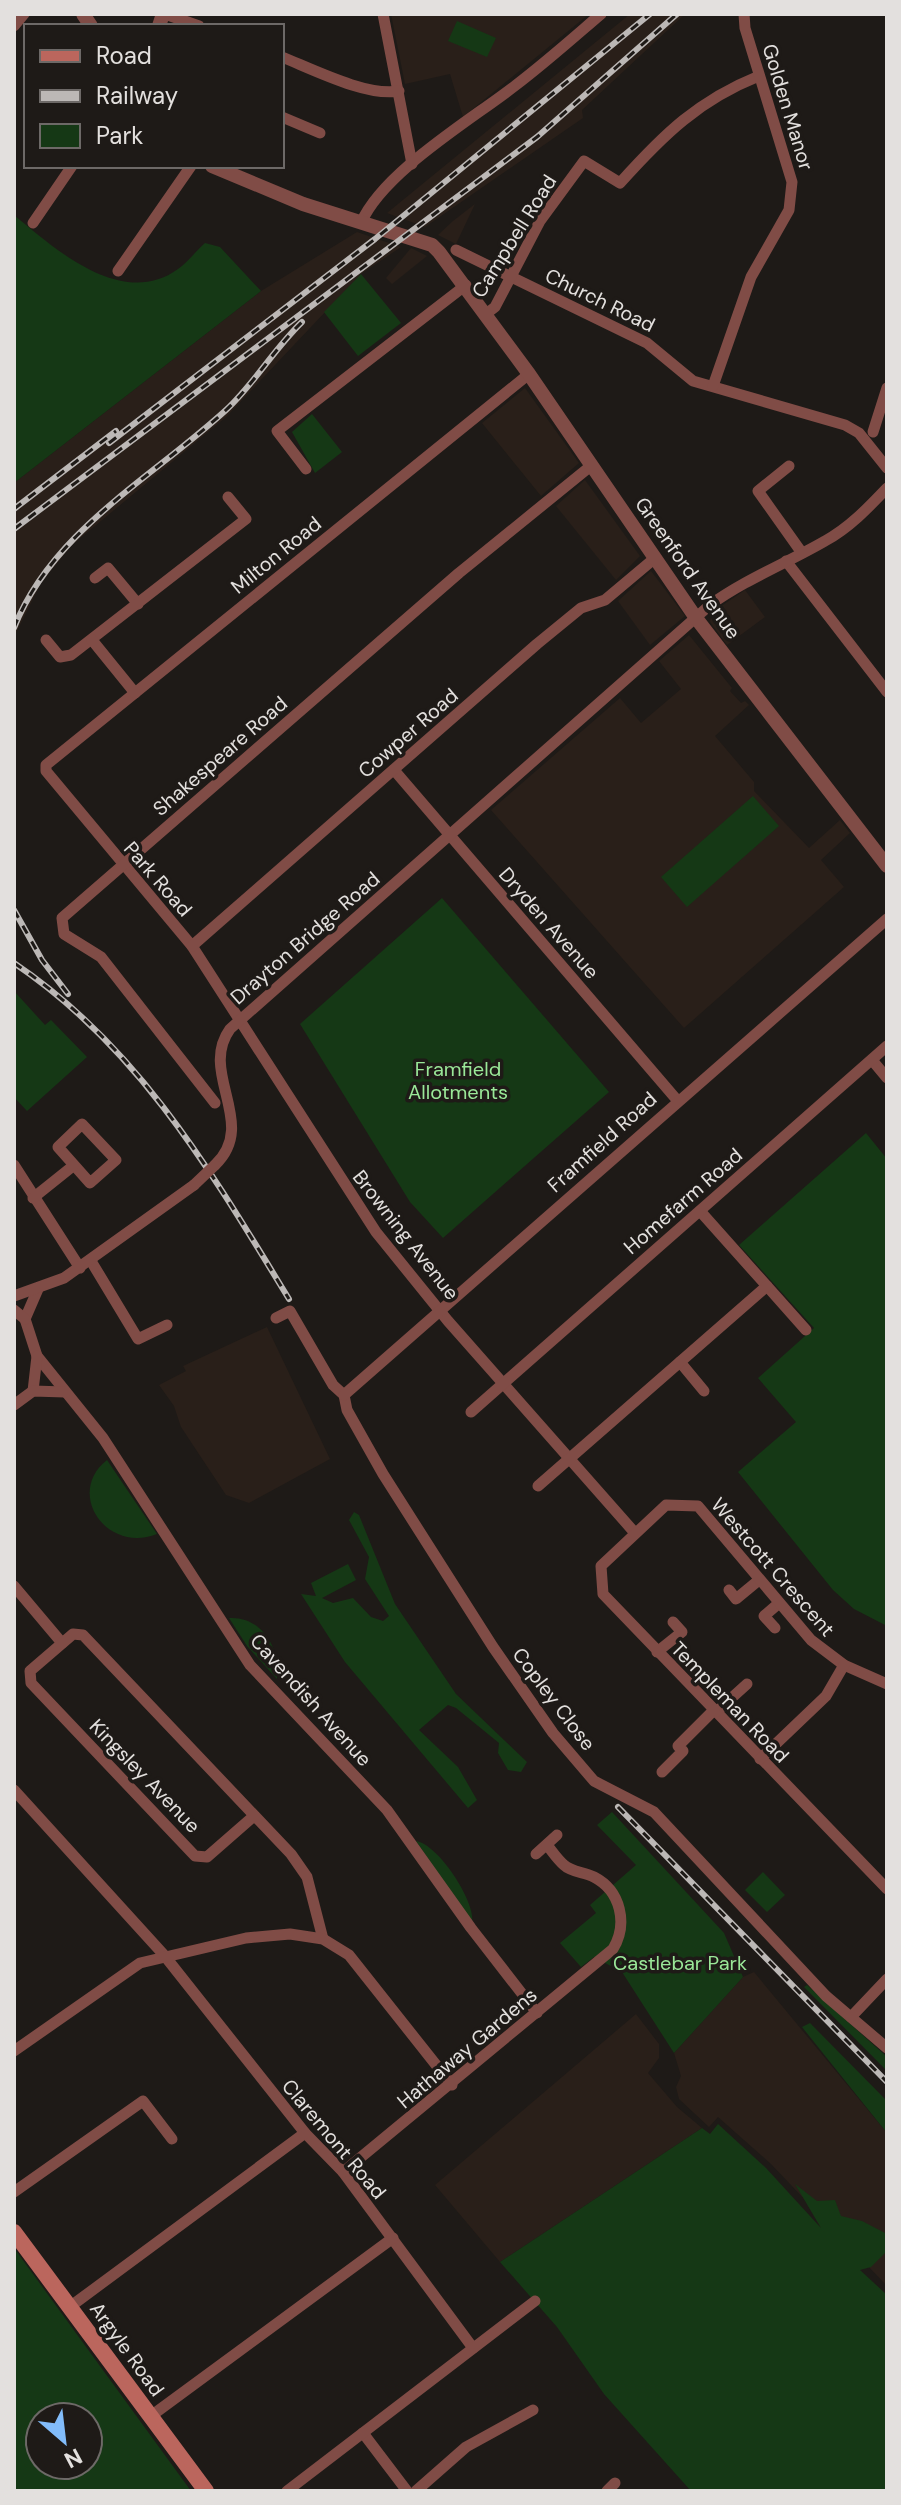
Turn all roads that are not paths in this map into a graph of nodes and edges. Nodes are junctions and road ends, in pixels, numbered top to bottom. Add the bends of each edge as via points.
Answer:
1 (24, 14) edge
2 (164, 14) edge
3 (383, 14) edge
4 (601, 14) edge
5 (744, 14) edge
6 (193, 24) edge
7 (14, 26) edge
8 (284, 58) edge
9 (759, 76) junction
10 (393, 92) junction
11 (284, 118) edge
12 (320, 133) dead end
13 (412, 164) junction
14 (71, 168) edge
15 (190, 168) edge
16 (217, 168) edge
17 (33, 223) dead end
18 (361, 223) junction
19 (456, 250) dead end
20 (118, 271) dead end
21 (509, 278) junction
22 (466, 285) junction
23 (486, 314) junction
24 (529, 374) junction
25 (713, 386) junction
26 (887, 388) edge
27 (873, 432) junction
28 (859, 433) junction
29 (887, 437) edge
30 (592, 465) junction
31 (789, 466) dead end
32 (887, 468) edge
33 (306, 469) dead end
34 (887, 488) edge
35 (228, 497) dead end
36 (802, 553) junction
37 (655, 558) junction
38 (786, 561) junction
39 (95, 578) dead end
40 (138, 604) junction
41 (696, 618) junction
42 (46, 640) dead end
43 (92, 640) junction
44 (887, 692) edge
45 (135, 693) junction
46 (46, 765) joint
47 (394, 770) junction
48 (449, 836) junction
49 (121, 864) junction
50 (887, 866) edge
51 (887, 919) edge
52 (192, 946) junction
53 (239, 1020) junction
54 (887, 1046) edge
55 (872, 1060) junction
56 (887, 1078) edge
57 (677, 1100) junction
58 (215, 1103) dead end
59 (14, 1165) edge
60 (73, 1166) junction
61 (18, 1181) edge
62 (33, 1198) junction
63 (700, 1211) junction
64 (91, 1261) junction
65 (80, 1268) junction
66 (767, 1286) junction
67 (38, 1289) junction
68 (14, 1296) edge
69 (14, 1310) edge
70 (442, 1310) junction
71 (276, 1318) dead end
72 (25, 1319) junction
73 (167, 1325) dead end
74 (806, 1330) dead end
75 (37, 1356) junction
76 (680, 1362) junction
77 (503, 1384) junction
78 (33, 1391) junction
79 (704, 1391) dead end
80 (65, 1392) junction
81 (344, 1395) junction
82 (14, 1405) edge
83 (471, 1412) dead end
84 (569, 1459) junction
85 (538, 1486) dead end
86 (635, 1533) junction
87 (759, 1580) junction
88 (14, 1586) edge
89 (729, 1590) dead end
90 (778, 1604) junction
91 (673, 1622) dead end
92 (775, 1628) dead end
93 (62, 1643) junction
94 (657, 1652) junction
95 (844, 1665) junction
96 (747, 1684) dead end
97 (887, 1684) edge
98 (715, 1711) junction
99 (760, 1759) junction
100 (662, 1772) dead end
101 (14, 1790) edge
102 (254, 1816) junction
103 (557, 1835) dead end
104 (547, 1845) junction
105 (536, 1854) dead end
106 (887, 1889) edge
107 (323, 1939) junction
108 (164, 1955) junction
109 (887, 1979) edge
110 (537, 2013) junction
111 (851, 2017) junction
112 (887, 2048) edge
113 (14, 2051) edge
114 (452, 2085) junction
115 (305, 2133) junction
116 (172, 2139) dead end
117 (343, 2172) junction
118 (14, 2192) edge
119 (14, 2232) edge
120 (393, 2238) junction
121 (535, 2301) dead end
122 (71, 2306) junction
123 (473, 2348) junction
124 (533, 2410) dead end
125 (151, 2416) junction
126 (363, 2433) junction
127 (206, 2491) edge
128 (287, 2491) edge
129 (407, 2491) edge
130 (416, 2491) edge

1 - 7 street
2 - 6 street
3 - 10 street
4 - 13 street
5 - 9 street, Golden Manor
8 - 10 street via 343,81
9 - 21 street, Campbell Road via 721,91 691,112 620,183 584,161 540,221
9 - 25 street, Golden Manor via 792,182 792,200 751,277
10 - 13 street
11 - 12 street
13 - 18 street via 382,189
14 - 17 street
15 - 20 street
16 - 18 street
18 - 22 street via 432,245
19 - 21 street, Church Road
21 - 23 street, Campbell Road
21 - 25 street, Church Road via 647,343 684,377
22 - 23 street, Greenford Avenue
22 - 33 street via 277,431
23 - 24 street, Greenford Avenue
24 - 30 street, Greenford Avenue
24 - 45 street, Milton Road
25 - 28 street, Church Road via 789,406
26 - 27 street
27 - 28 street, Church Road
27 - 29 street, Church Road
28 - 32 street
30 - 37 street, Greenford Avenue
30 - 49 street, Shakespeare Road
31 - 36 street via 758,491
34 - 36 street, Drayton Bridge Road via 853,522
35 - 40 street via 246,519
36 - 38 street, Drayton Bridge Road
37 - 41 street, Greenford Avenue
37 - 47 street, Cowper Road via 605,600 581,608
38 - 41 street, Drayton Bridge Road via 732,589
38 - 44 street
39 - 40 street via 108,568
40 - 43 street
41 - 48 street, Drayton Bridge Road
41 - 50 street, Greenford Avenue
42 - 43 street via 60,657
43 - 45 street
45 - 46 street, Milton Road
46 - 49 street, Park Road via 49,777
47 - 48 street, Dryden Avenue
47 - 52 street, Cowper Road
48 - 53 street, Drayton Bridge Road
48 - 57 street, Dryden Avenue
49 - 52 street, Park Road
49 - 58 street, Shakespeare Road via 65,914 62,930 101,957
51 - 57 street, Framfield Road
52 - 53 street, Park Road
53 - 64 street, Drayton Bridge Road, bridge via 219,1053 233,1121 227,1148 194,1185
53 - 70 street, Browning Avenue via 353,1201
54 - 55 street, Homefarm Road
55 - 56 street
55 - 63 street, Homefarm Road
57 - 70 street, Framfield Road
59 - 61 street
60 - 60 street via 58,1147 82,1124 116,1160 90,1183
60 - 62 street
61 - 62 street
62 - 65 street
63 - 66 street
63 - 77 street, Homefarm Road
64 - 65 street, Drayton Bridge Road
64 - 73 street via 138,1339
65 - 67 street, Drayton Bridge Road
66 - 74 street
66 - 76 street
67 - 68 street, Drayton Bridge Road
67 - 72 street
69 - 72 street
70 - 77 street, Browning Avenue
70 - 81 street, Framfield Road
71 - 81 street, Copley Close via 290,1311
72 - 75 street, Cavendish Avenue
75 - 78 street
75 - 80 street, Cavendish Avenue
76 - 79 street
76 - 84 street
77 - 83 street
77 - 84 street, Browning Avenue
78 - 80 street
78 - 82 street
80 - 110 street, Cavendish Avenue via 103,1438 250,1665 387,1810
81 - 111 street, Copley Close via 383,1474 553,1733 594,1781 654,1812
84 - 85 street
84 - 86 street, Browning Avenue
86 - 87 street, Westcott Crescent via 671,1502 698,1506
86 - 94 street, Templeman Road via 603,1561 600,1589
87 - 89 street via 736,1599
87 - 90 street, Westcott Crescent
88 - 93 street
90 - 92 street via 764,1616
90 - 95 street, Westcott Crescent via 811,1640
91 - 94 street via 682,1632
93 - 102 street via 73,1634 83,1635
93 - 102 street, Kingsley Avenue via 30,1671 31,1683 195,1856 207,1857
94 - 98 street, Templeman Road
95 - 97 street, Westcott Crescent
95 - 99 street via 826,1696
96 - 98 street
98 - 99 street, Templeman Road
98 - 100 street via 678,1746 683,1751
99 - 106 street, Templeman Road
101 - 108 street, Claremont Road
102 - 107 street via 307,1877
103 - 104 street
104 - 105 street
104 - 110 street, Hathaway Gardens via 566,1867 589,1874 608,1888 622,1921 613,1949
107 - 108 street via 290,1934 246,1938
107 - 114 street via 349,1955
108 - 113 street via 140,1963
108 - 115 street, Claremont Road
109 - 111 street
110 - 114 street, Hathaway Gardens
111 - 112 street, Copley Close
114 - 117 street, Hathaway Gardens
115 - 117 street, Claremont Road
115 - 122 street
116 - 118 street via 143,2101
117 - 120 street, Claremont Road
119 - 122 main road, Argyle Road
120 - 123 street, Claremont Road
120 - 125 street
121 - 123 street
122 - 125 main road, Argyle Road
123 - 126 street
124 - 130 street via 466,2447
125 - 127 main road, Argyle Road
126 - 128 street
126 - 129 street

